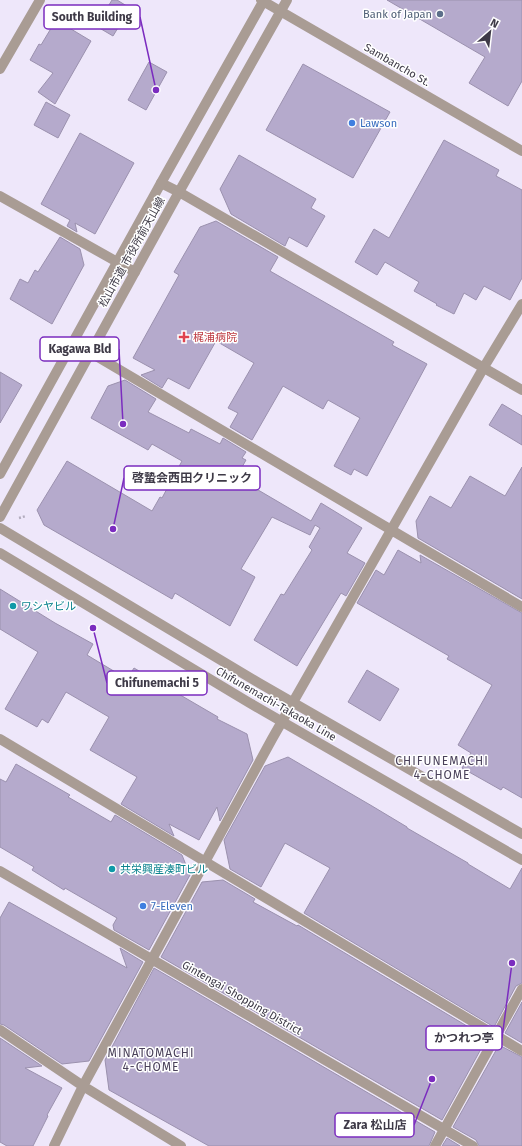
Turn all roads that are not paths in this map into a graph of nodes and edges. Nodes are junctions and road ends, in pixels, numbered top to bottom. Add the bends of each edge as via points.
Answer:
1 (40, 0) edge
2 (287, 0) edge
3 (263, 1) edge
4 (281, 12) junction
5 (0, 69) edge
6 (522, 151) edge
7 (161, 183) junction
8 (179, 192) junction
9 (0, 196) edge
10 (117, 263) junction
11 (135, 272) junction
12 (522, 304) edge
13 (73, 344) junction
14 (91, 353) junction
15 (484, 368) junction
16 (522, 390) edge
17 (0, 474) edge
18 (0, 517) edge
19 (0, 528) edge
20 (392, 529) junction
21 (0, 553) edge
22 (522, 607) edge
23 (292, 702) junction
24 (282, 722) junction
25 (0, 739) edge
26 (522, 834) edge
27 (522, 860) edge
28 (204, 862) junction
29 (0, 871) edge
30 (152, 959) junction
31 (522, 989) edge
32 (0, 1030) edge
33 (496, 1035) junction
34 (522, 1051) edge
35 (83, 1086) junction
36 (444, 1129) junction
37 (54, 1146) edge
38 (181, 1146) edge
39 (434, 1146) edge
40 (473, 1146) edge

1 - 5 street
2 - 4 street, 松山市道 市役所前天山線
3 - 4 street, Sambancho St.
3 - 7 street, 松山市道 市役所前天山線
4 - 6 street, Sambancho St.
4 - 8 street, 松山市道 市役所前天山線
7 - 8 street
7 - 10 street, 松山市道 市役所前天山線
8 - 11 street, 松山市道 市役所前天山線
8 - 15 street
9 - 10 street
10 - 11 street
10 - 13 street, 松山市道 市役所前天山線
11 - 14 street, 松山市道 市役所前天山線
12 - 15 street
13 - 14 street
13 - 17 street, 松山市道 市役所前天山線
14 - 18 street, 松山市道 市役所前天山線
14 - 20 street
15 - 16 street
15 - 20 street
19 - 23 street, Chifunemachi-Takaoka Line
20 - 22 street
20 - 23 street
21 - 24 street, Chifunemachi-Takaoka Line
23 - 24 street
23 - 26 street, Chifunemachi-Takaoka Line
24 - 27 street, Chifunemachi-Takaoka Line
24 - 28 street
25 - 28 street
28 - 30 street
28 - 33 street
29 - 30 street, Gintengai Shopping District
30 - 35 street
30 - 36 street, Gintengai Shopping District
31 - 33 street
32 - 35 street
33 - 34 street
33 - 36 street
35 - 37 street
35 - 38 street
36 - 39 street
36 - 40 street, Gintengai Shopping District

